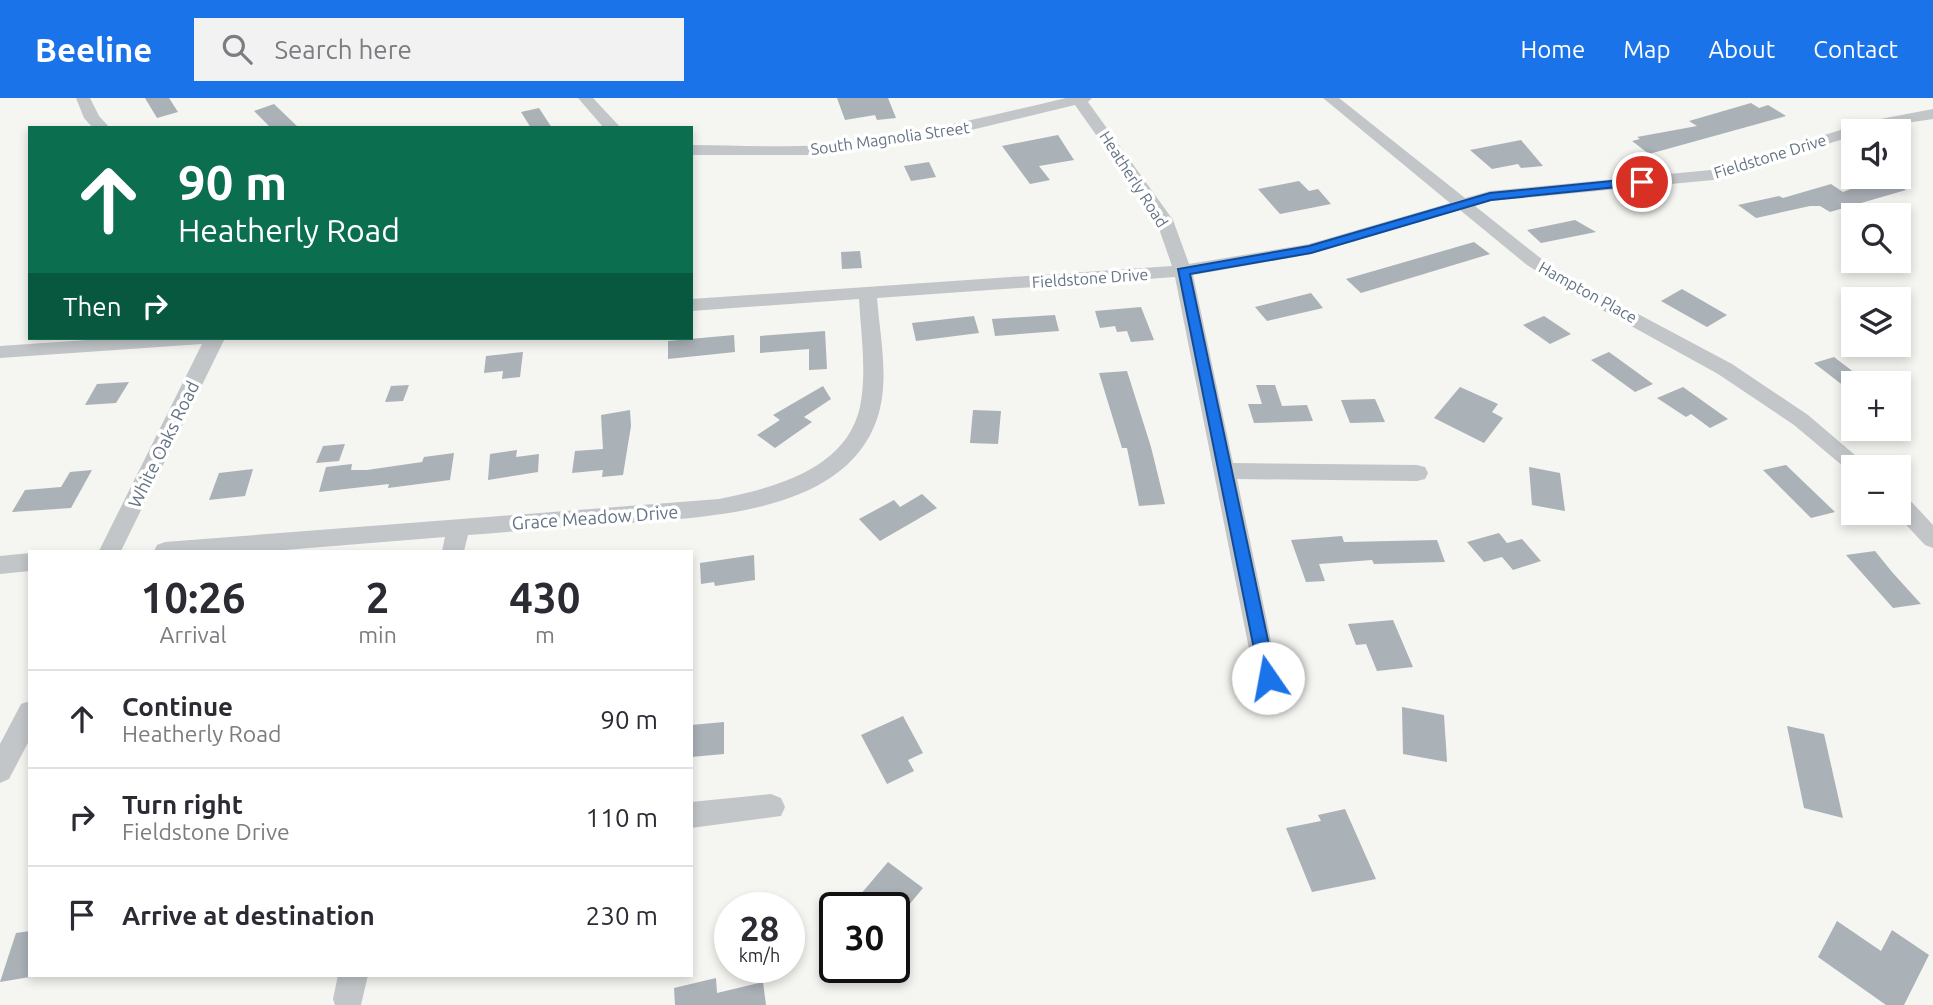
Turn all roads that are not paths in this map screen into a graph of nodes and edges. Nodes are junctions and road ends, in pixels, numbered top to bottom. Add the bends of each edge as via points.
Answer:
1 (83, 98) edge
2 (585, 98) edge
3 (1080, 98) edge
4 (1330, 98) edge
5 (1933, 114) edge
6 (101, 126) edge
7 (611, 126) edge
8 (693, 150) edge
9 (1462, 204) junction
10 (1183, 271) junction
11 (868, 292) junction
12 (693, 304) edge
13 (169, 340) edge
14 (214, 340) edge
15 (0, 352) edge
16 (1843, 455) edge
17 (1224, 471) junction
18 (1417, 473) dead end
19 (1911, 516) edge
20 (459, 527) junction
21 (1933, 539) edge
22 (110, 550) edge
23 (177, 550) edge
24 (453, 550) edge
25 (28, 562) edge
26 (0, 565) edge
27 (1268, 678) dead end
28 (28, 716) edge
29 (0, 771) edge
30 (771, 807) dead end
31 (693, 815) edge

1 - 6 street
2 - 7 street
3 - 8 street, South Magnolia Street via 942,132 842,147
3 - 10 street, Heatherly Road via 1164,220
4 - 9 street, Hampton Place
5 - 9 street, Fieldstone Drive via 1875,124 1713,175 1528,191
9 - 10 street, Fieldstone Drive via 1311,249
9 - 16 street, Hampton Place via 1533,261 1726,369
10 - 11 street, Fieldstone Drive
10 - 17 street, Heatherly Road
11 - 12 street, Fieldstone Drive
11 - 20 street, Grace Meadow Drive via 871,391 866,422 845,452 812,479 769,498 719,507
13 - 15 street
14 - 22 street, White Oaks Road
17 - 18 street
17 - 27 street
19 - 21 street
20 - 23 street, Grace Meadow Drive
20 - 24 street
25 - 26 street
28 - 29 street
30 - 31 street

